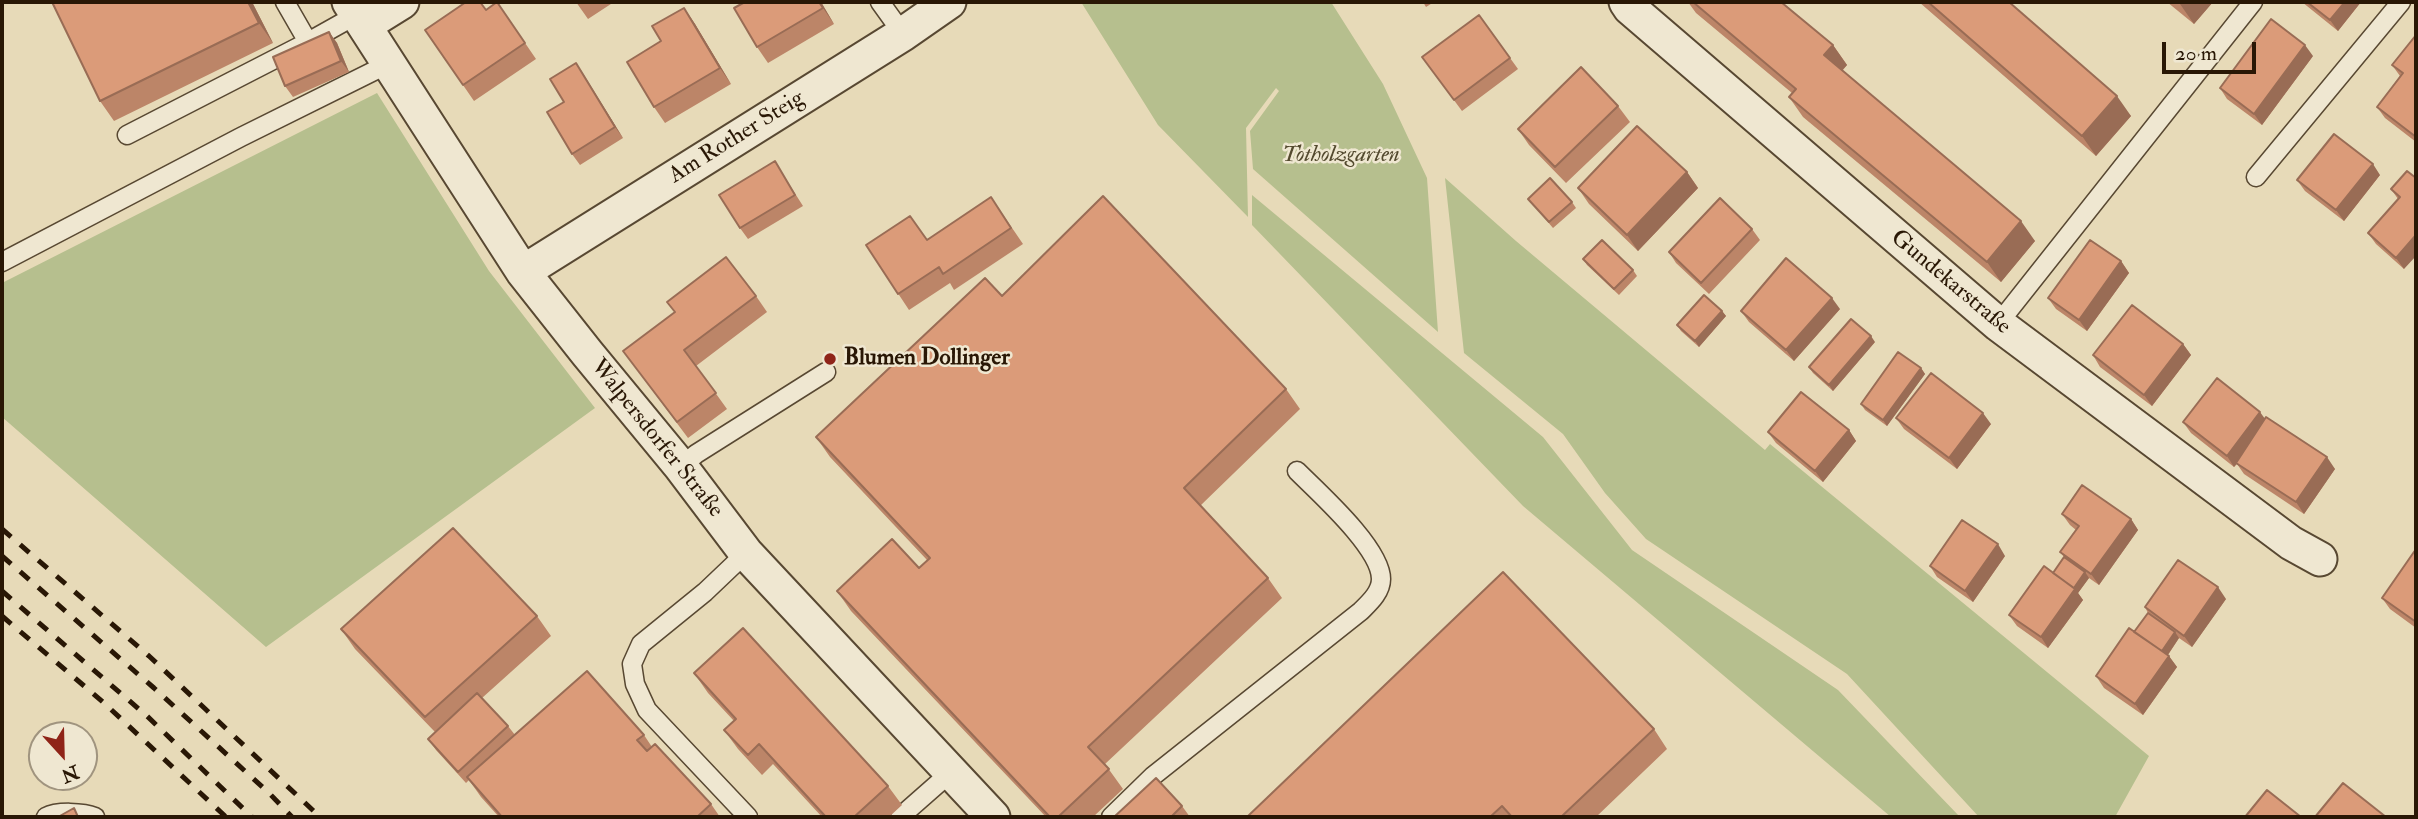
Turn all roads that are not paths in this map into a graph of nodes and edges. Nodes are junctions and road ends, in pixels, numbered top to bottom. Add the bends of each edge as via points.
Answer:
1 (285, 2) edge
2 (402, 2) edge
3 (880, 2) edge
4 (948, 2) edge
5 (2253, 2) edge
6 (2401, 2) edge
7 (1632, 4) edge
8 (358, 14) edge
9 (903, 34) junction
10 (308, 42) junction
11 (390, 63) junction
12 (127, 135) dead end
13 (2256, 177) dead end
14 (2, 262) edge
15 (523, 272) junction
16 (1998, 324) junction
17 (826, 372) dead end
18 (681, 467) junction
19 (1297, 471) dead end
20 (746, 553) junction
21 (2320, 559) dead end
22 (950, 773) junction
23 (46, 817) edge
24 (95, 817) edge
25 (748, 817) edge
26 (900, 817) edge
27 (993, 817) edge
28 (1111, 817) edge

1 - 10 lane
2 - 8 street
3 - 9 lane
4 - 9 street, Am Rother Steig
5 - 16 lane
6 - 13 lane
7 - 16 street, Gundekarstraße
8 - 10 lane
8 - 11 street, Walpersdorfer Straße
9 - 15 street, Am Rother Steig
10 - 12 lane
11 - 14 lane
11 - 15 street, Walpersdorfer Straße
15 - 18 street, Walpersdorfer Straße
16 - 21 street, Gundekarstraße via 2291,543
17 - 18 lane
18 - 20 street, Walpersdorfer Straße
19 - 28 lane via 1374,554 1381,579 1376,596 1153,776
20 - 22 street, Walpersdorfer Straße
20 - 25 lane via 641,644 632,664 647,710
22 - 26 lane
22 - 27 street, Walpersdorfer Straße
23 - 24 lane

